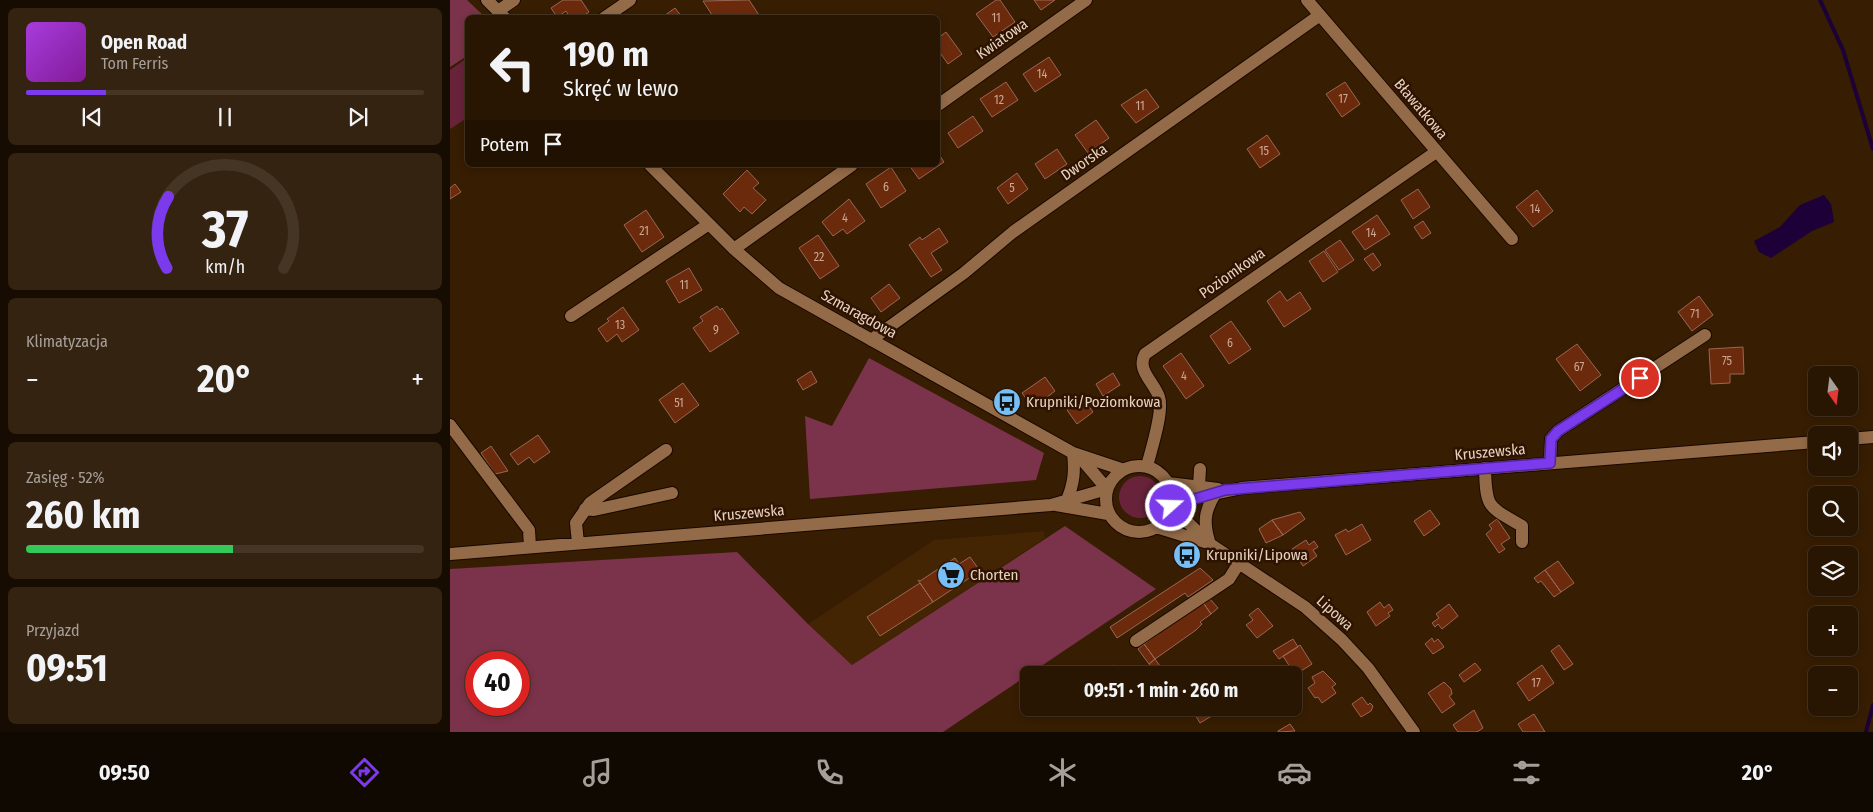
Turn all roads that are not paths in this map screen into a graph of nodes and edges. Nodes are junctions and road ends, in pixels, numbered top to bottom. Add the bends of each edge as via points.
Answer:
1 (487, 0) edge
2 (514, 0) edge
3 (630, 0) edge
4 (1086, 0) edge
5 (1307, 0) edge
6 (502, 14) edge
7 (608, 15) edge
8 (1320, 15) junction
9 (940, 104) edge
10 (1436, 152) junction
11 (652, 167) edge
12 (849, 167) edge
13 (709, 224) junction
14 (1512, 239) dead end
15 (734, 249) junction
16 (571, 316) dead end
17 (1705, 335) dead end
18 (871, 340) junction
19 (450, 426) edge
20 (1873, 437) edge
21 (1858, 438) edge
22 (1808, 443) edge
23 (666, 450) dead end
24 (1076, 455) junction
25 (1550, 463) junction
26 (1147, 466) junction
27 (1485, 468) junction
28 (1121, 469) junction
29 (1200, 470) dead end
30 (1168, 483) junction
31 (1198, 486) junction
32 (1107, 489) junction
33 (1221, 491) junction
34 (672, 494) dead end
35 (1067, 500) junction
36 (1051, 505) junction
37 (1171, 506) junction
38 (585, 509) junction
39 (1108, 514) junction
40 (1156, 527) junction
41 (1522, 542) dead end
42 (578, 543) junction
43 (1210, 544) junction
44 (530, 547) junction
45 (450, 554) edge
46 (1239, 563) junction
47 (1136, 641) dead end
48 (1414, 732) edge

1 - 6 street
2 - 6 street
3 - 7 street
4 - 9 street, Kwiatowa
5 - 8 street, Bławatkowa
8 - 10 street, Bławatkowa
8 - 18 street, Dworska via 1013,232 964,273
10 - 14 street, Bławatkowa
10 - 26 street, Poziomkowa via 1145,354 1143,371 1159,397 1161,408
11 - 13 street, Szmaragdowa
12 - 15 street
13 - 15 street, Szmaragdowa
13 - 16 street
15 - 18 street, Szmaragdowa via 779,288
17 - 25 street via 1558,431 1551,439
18 - 24 street, Szmaragdowa
19 - 44 street via 529,530
20 - 21 street
22 - 25 street, Kruszewska
23 - 38 street
24 - 28 street, Szmaragdowa
24 - 32 street, Szmaragdowa
24 - 35 street via 1073,484
25 - 27 street, Kruszewska
26 - 28 street
26 - 30 street via 1162,474
27 - 33 street, Kruszewska
27 - 41 street via 1486,496 1490,507 1522,526
28 - 32 street
29 - 31 street
30 - 31 street, Kruszewska
30 - 37 street via 1172,492
31 - 33 street, Kruszewska
32 - 35 street, Kruszewska
32 - 39 street
33 - 37 street, Kruszewska
33 - 43 street via 1205,515 1204,527
34 - 38 street via 594,510
35 - 36 street, Kruszewska
36 - 39 street, Kruszewska
36 - 42 street, Kruszewska
37 - 40 street via 1166,518
37 - 43 street, Lipowa
38 - 42 street via 576,523
39 - 40 street, Kruszewska via 1117,525 1134,532
40 - 43 street, Lipowa
42 - 44 street, Kruszewska
43 - 46 street, Lipowa
44 - 45 street, Kruszewska
46 - 47 street via 1229,579
46 - 48 street, Lipowa via 1305,607 1342,640 1368,668

